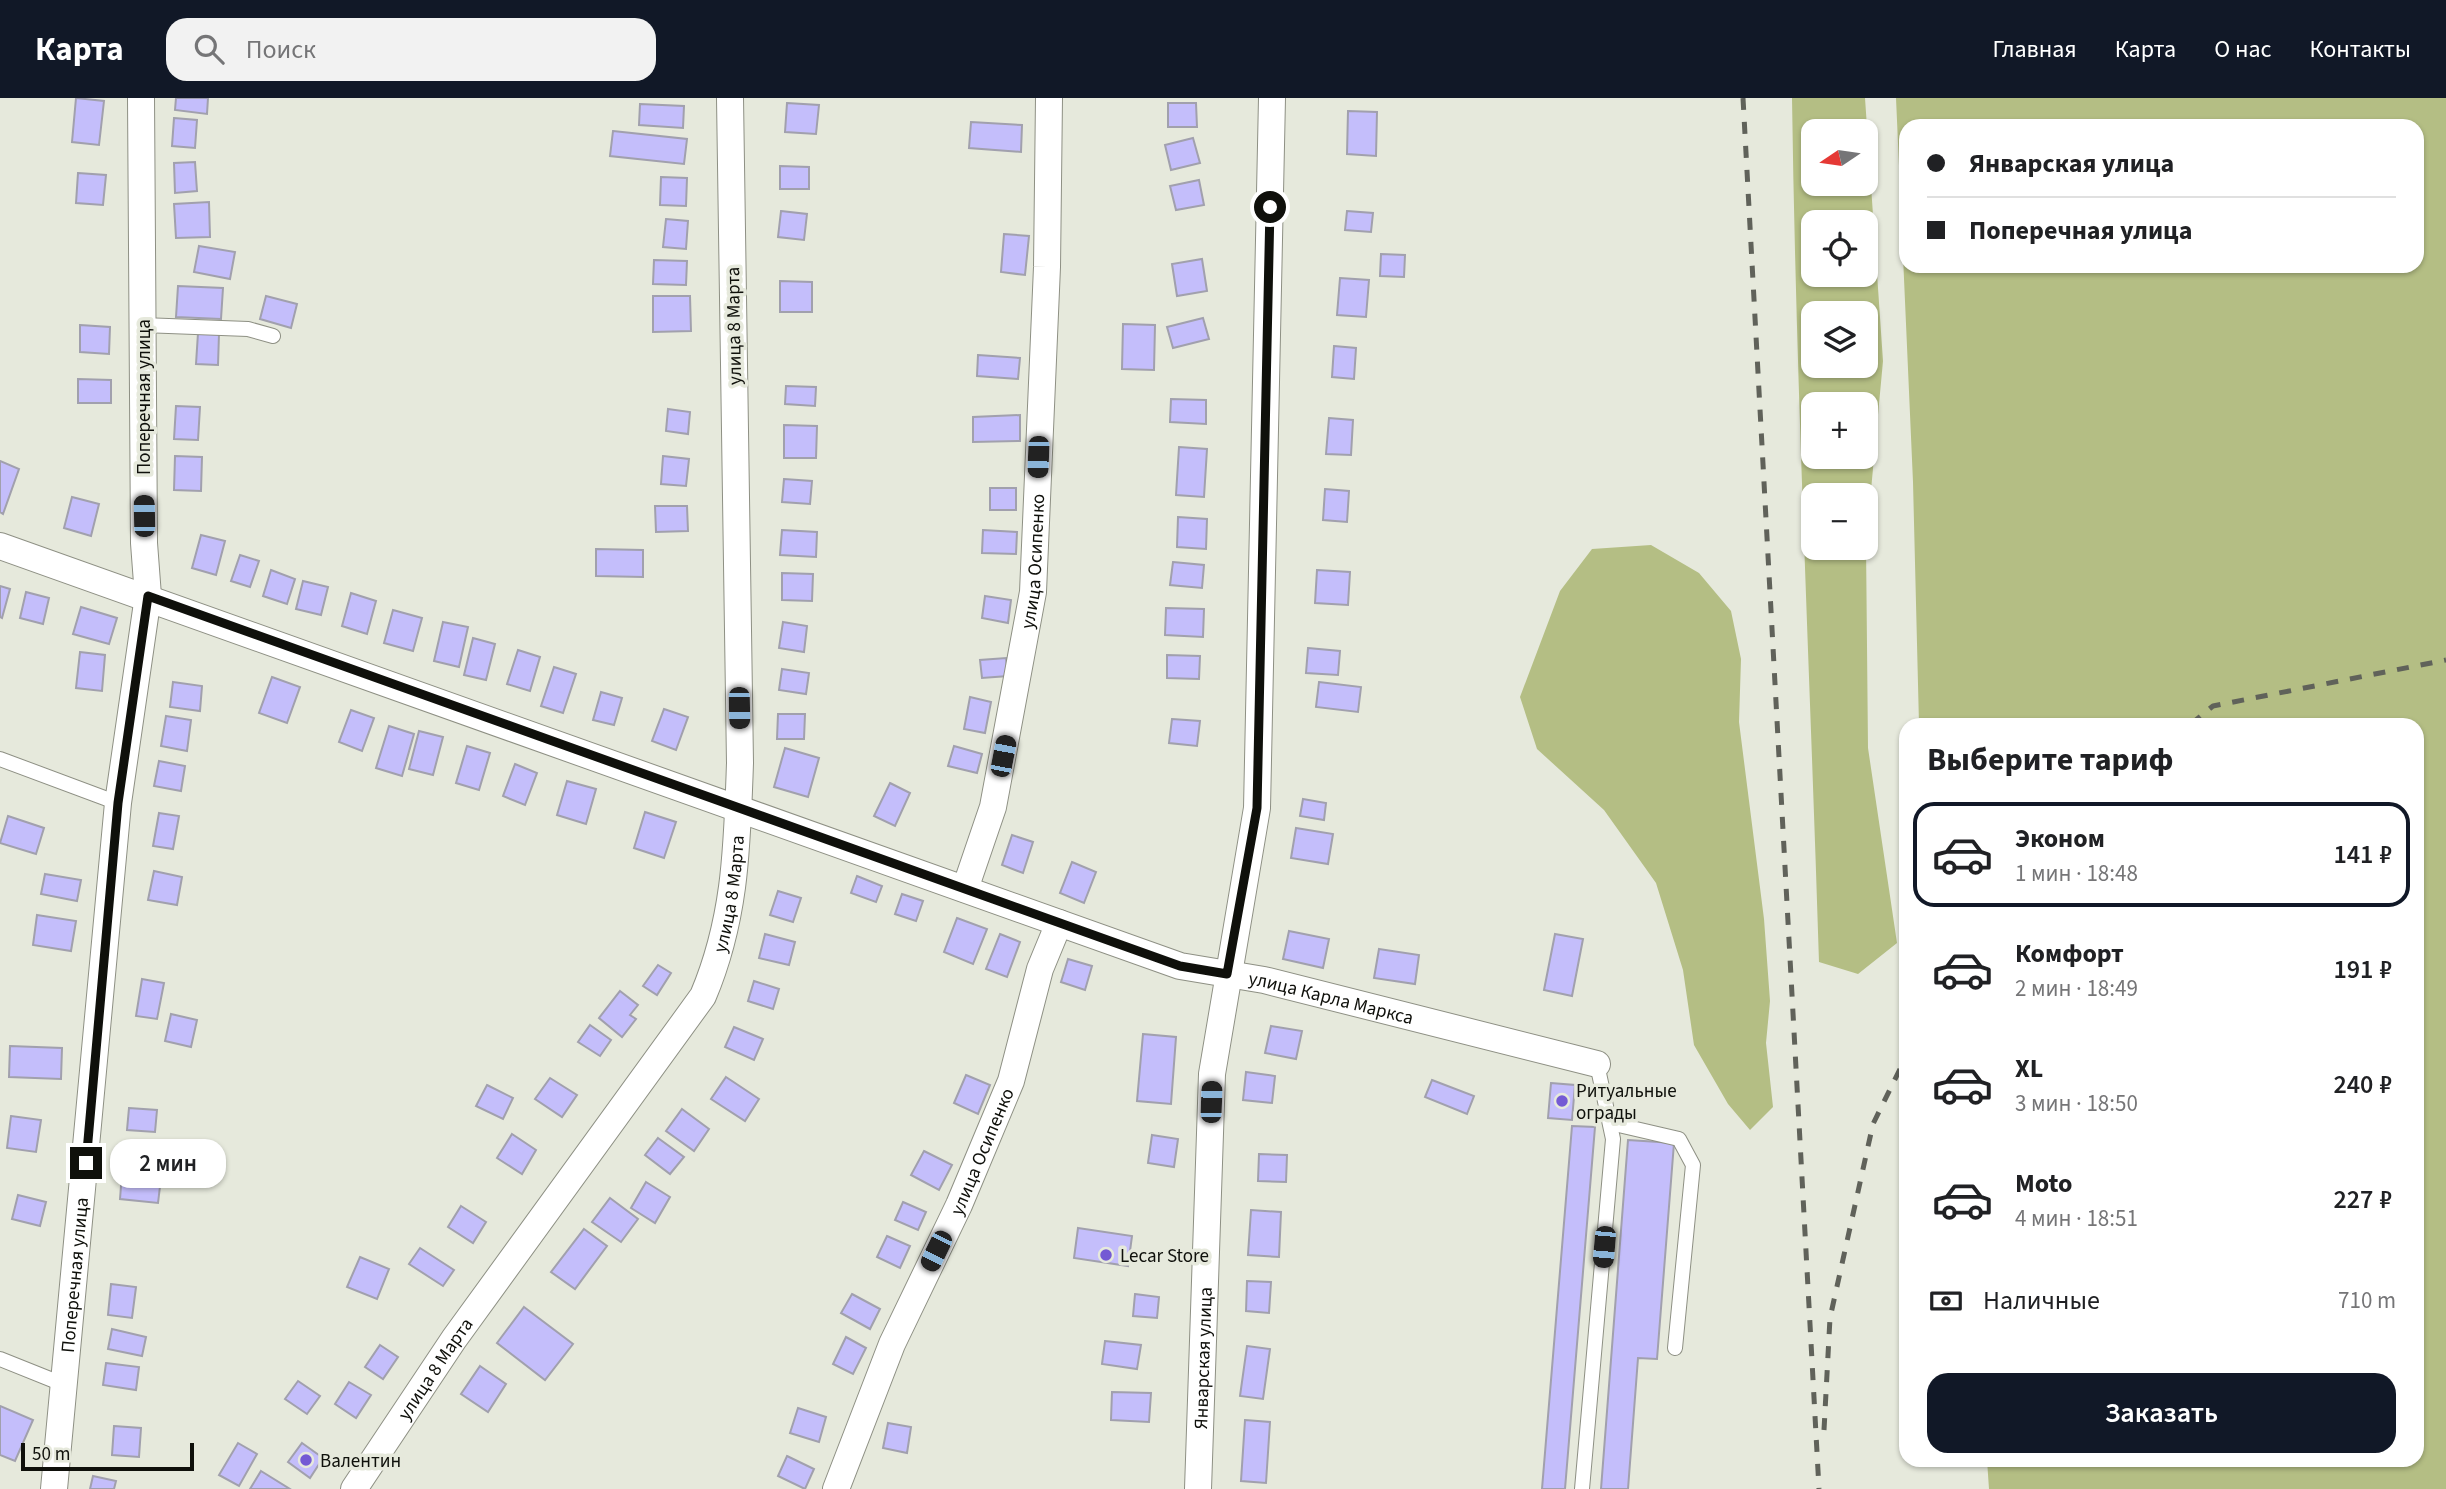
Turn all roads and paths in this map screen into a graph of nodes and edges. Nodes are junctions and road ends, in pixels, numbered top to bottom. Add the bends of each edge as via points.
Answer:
1 (141, 98) edge
2 (730, 98) edge
3 (1049, 98) edge
4 (1272, 98) edge
5 (142, 325) junction
6 (274, 336) dead end
7 (0, 546) edge
8 (148, 596) junction
9 (0, 759) edge
10 (118, 803) junction
11 (738, 807) junction
12 (965, 889) junction
13 (1059, 923) junction
14 (1227, 974) junction
15 (1597, 1064) joint
16 (1609, 1123) junction
17 (1675, 1348) dead end
18 (0, 1359) edge
19 (65, 1385) junction
20 (54, 1489) edge
21 (354, 1489) edge
22 (836, 1489) edge
23 (1198, 1489) edge
24 (1582, 1489) edge

1 - 5 street, Поперечная улица
2 - 11 street, улица 8 Марта
3 - 12 street, улица Осипенко via 1032,592 993,807
4 - 14 street, Январская улица via 1257,808
5 - 6 lane via 248,328
5 - 8 street, Поперечная улица
7 - 8 street, улица Карла Маркса
8 - 10 street, Поперечная улица
8 - 11 street, улица Карла Маркса
9 - 10 lane
10 - 19 street, Поперечная улица
11 - 12 street, улица Карла Маркса
11 - 21 street, улица 8 Марта via 739,845 720,955 703,996 454,1339
12 - 13 street, улица Карла Маркса
13 - 14 street, улица Карла Маркса via 1180,966
13 - 22 street, улица Осипенко via 1040,969 1011,1081 892,1344
14 - 15 street, улица Карла Маркса
14 - 23 street, Январская улица via 1212,1074
15 - 16 lane
16 - 17 lane via 1679,1139 1693,1164
16 - 24 lane via 1613,1139
18 - 19 lane
19 - 20 street, Поперечная улица

